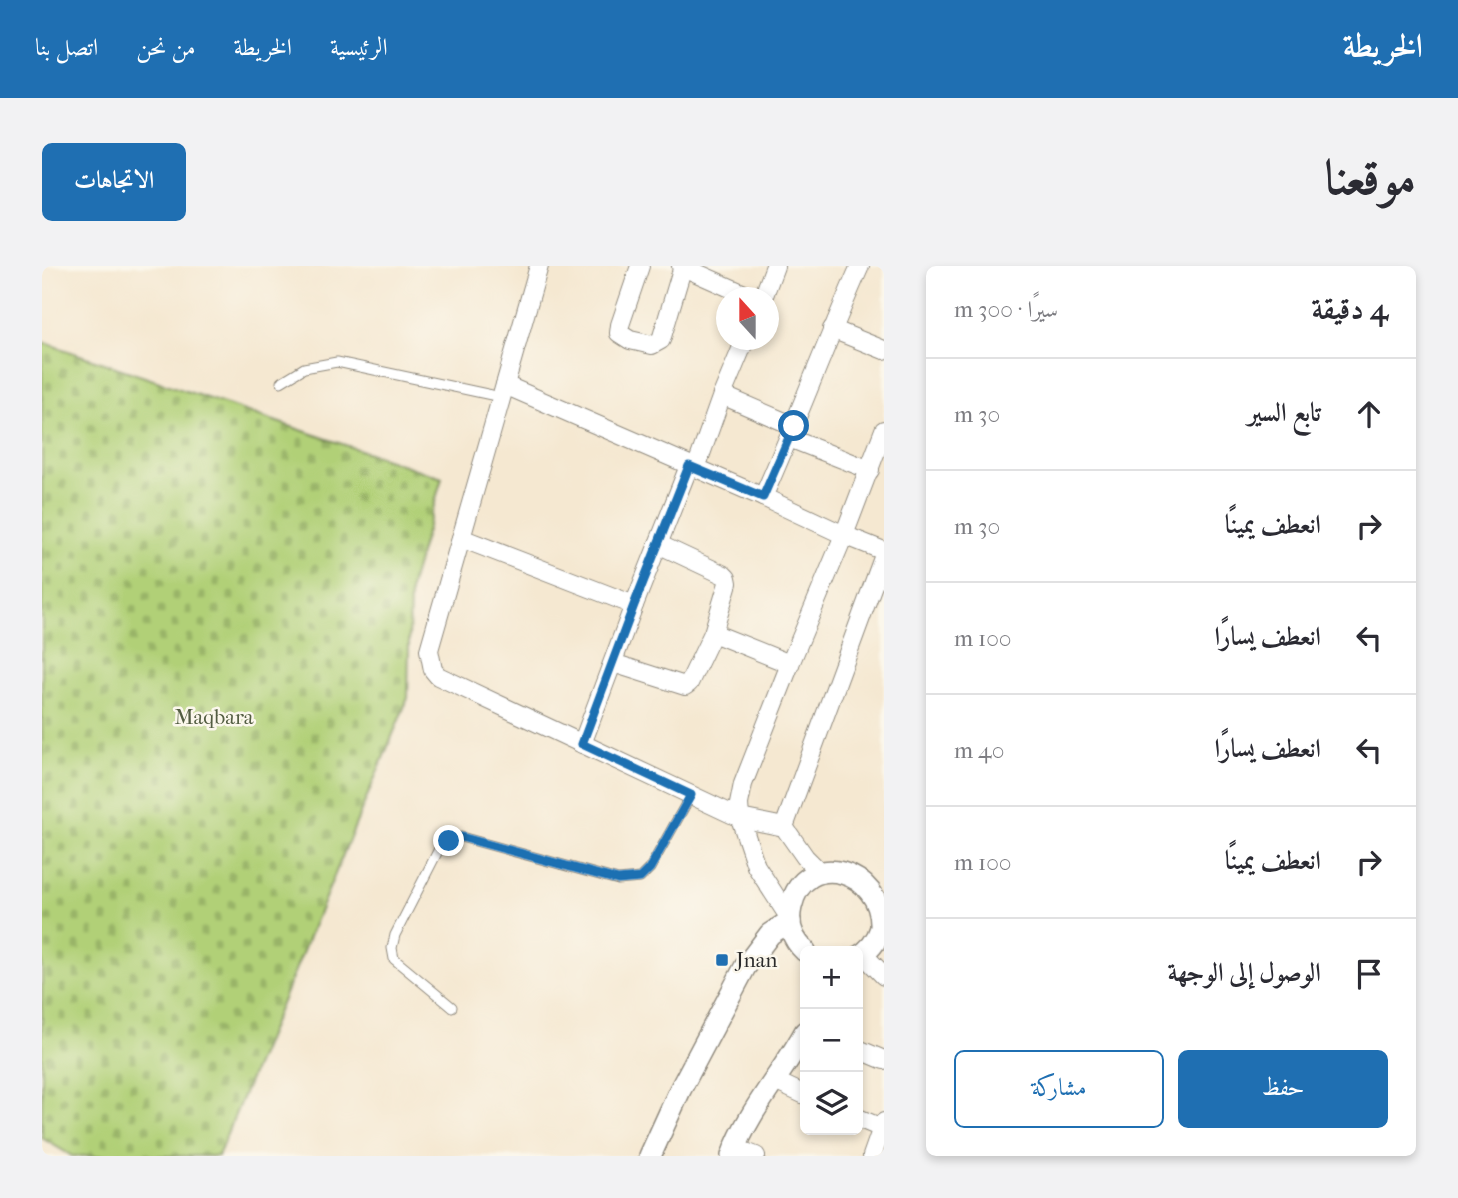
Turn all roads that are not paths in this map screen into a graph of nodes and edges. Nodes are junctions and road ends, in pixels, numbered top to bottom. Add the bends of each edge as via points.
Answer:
1 (539, 266) edge
2 (640, 266) edge
3 (682, 266) edge
4 (775, 266) edge
5 (860, 266) edge
6 (729, 287) edge
7 (767, 287) edge
8 (832, 329) junction
9 (741, 350) edge
10 (884, 350) edge
11 (281, 382) dead end
12 (503, 391) junction
13 (722, 395) junction
14 (884, 430) edge
15 (792, 432) junction
16 (693, 467) junction
17 (870, 470) junction
18 (763, 497) junction
19 (844, 535) junction
20 (460, 538) junction
21 (659, 544) junction
22 (884, 553) edge
23 (634, 605) junction
24 (713, 633) junction
25 (613, 663) junction
26 (790, 664) junction
27 (582, 744) junction
28 (691, 795) junction
29 (740, 818) junction
30 (784, 827) junction
31 (821, 873) junction
32 (881, 897) edge
33 (789, 919) junction
34 (801, 946) edge
35 (870, 947) edge
36 (884, 976) edge
37 (452, 1007) dead end
38 (800, 1041) edge
39 (863, 1051) edge
40 (884, 1060) edge
41 (775, 1082) junction
42 (800, 1093) edge
43 (863, 1120) edge
44 (883, 1127) edge
45 (734, 1152) edge
46 (650, 1156) edge
47 (755, 1156) edge
48 (872, 1156) edge

1 - 12 street
2 - 3 street via 619,333 652,345 661,340
3 - 6 street
4 - 7 street
5 - 8 street
8 - 10 street
8 - 15 street
9 - 13 street
11 - 12 lane via 304,368 337,362
12 - 16 street
12 - 20 street
13 - 15 street
13 - 16 street
14 - 17 street
15 - 17 street
15 - 18 street
16 - 18 street
16 - 21 street
17 - 19 street
18 - 19 street
19 - 22 street
19 - 26 street
20 - 23 street
20 - 27 street via 429,650 433,670
21 - 23 street
21 - 24 street via 727,578
22 - 30 street
23 - 25 street
24 - 25 street via 685,686
24 - 26 street
25 - 27 street
26 - 29 street via 743,784
27 - 28 street
28 - 29 street
28 - 37 lane via 640,878 618,880 461,837 441,845 392,948 394,959
29 - 30 street
29 - 33 street via 756,866
30 - 31 street
31 - 32 street via 848,872
31 - 33 street via 795,895
32 - 35 street via 882,923
33 - 34 street
33 - 46 street via 770,934 745,967
35 - 36 street
38 - 41 street
39 - 40 street
41 - 42 street
41 - 45 street via 745,1125
43 - 44 street
44 - 48 street
45 - 47 street

